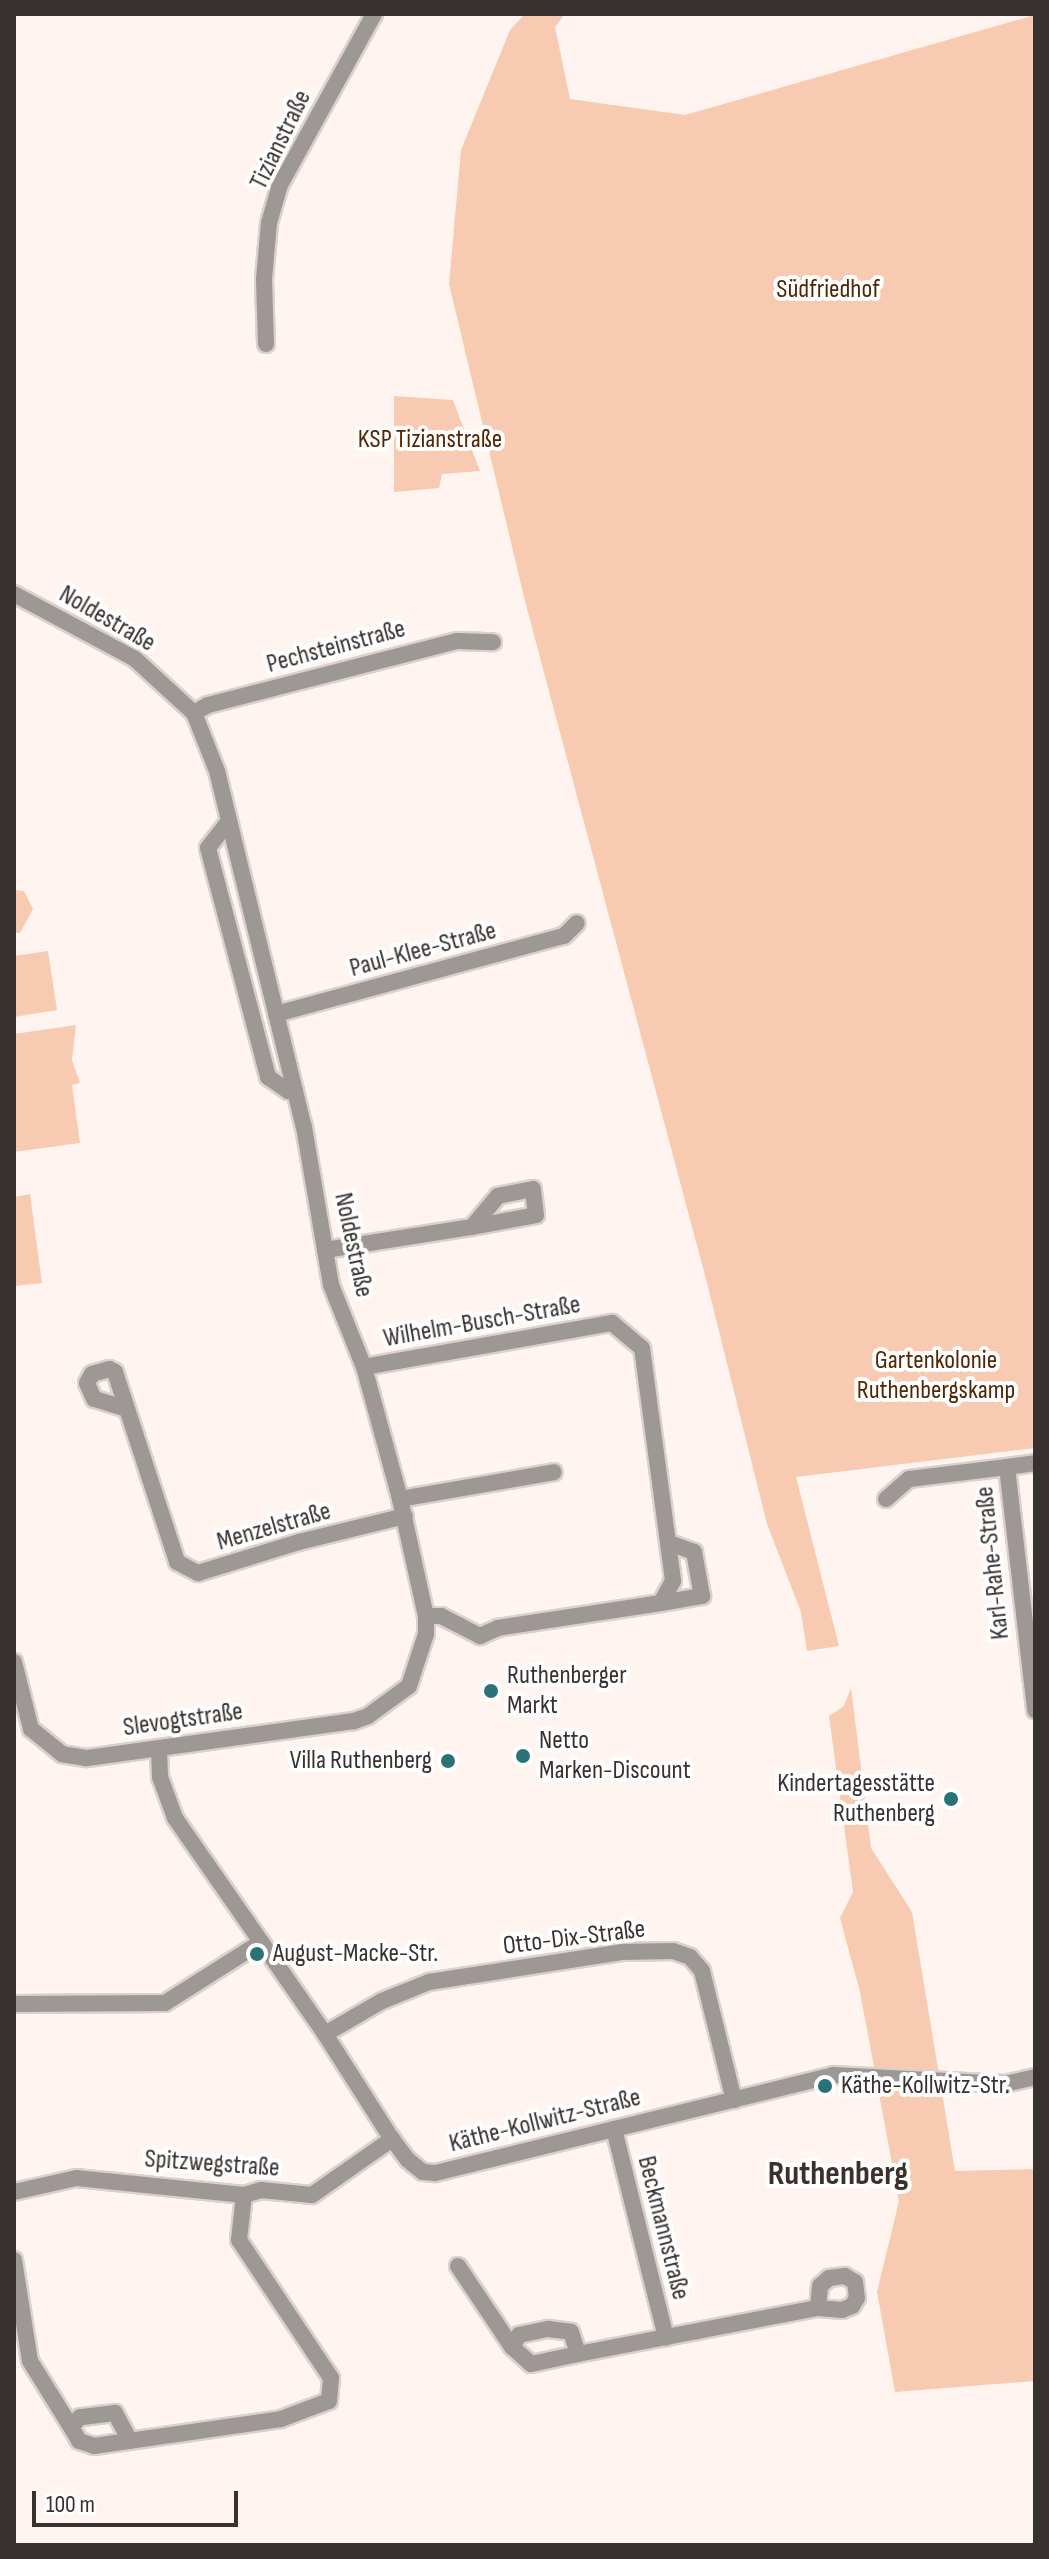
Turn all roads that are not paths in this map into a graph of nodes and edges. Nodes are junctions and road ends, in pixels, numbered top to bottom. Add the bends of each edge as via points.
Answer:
1 (374, 14) edge
2 (266, 344) dead end
3 (14, 594) edge
4 (493, 642) dead end
5 (194, 713) junction
6 (229, 821) junction
7 (577, 923) dead end
8 (276, 1014) junction
9 (295, 1090) junction
10 (472, 1227) dead end
11 (325, 1250) junction
12 (364, 1367) junction
13 (124, 1408) dead end
14 (1035, 1463) edge
15 (1007, 1467) junction
16 (554, 1472) dead end
17 (400, 1499) junction
18 (886, 1499) dead end
19 (405, 1516) junction
20 (669, 1543) junction
21 (661, 1603) junction
22 (426, 1616) junction
23 (1031, 1654) edge
24 (14, 1662) edge
25 (409, 1686) joint
26 (1035, 1710) edge
27 (159, 1748) junction
28 (261, 1942) junction
29 (14, 2004) edge
30 (325, 2034) junction
31 (1035, 2077) edge
32 (734, 2100) junction
33 (614, 2129) junction
34 (392, 2139) junction
35 (14, 2192) edge
36 (244, 2195) junction
37 (14, 2260) edge
38 (458, 2266) dead end
39 (818, 2308) dead end
40 (666, 2338) junction
41 (512, 2347) junction
42 (578, 2354) junction
43 (71, 2427) junction
44 (130, 2441) junction

1 - 2 street, Tizianstraße via 279,187 269,223 264,279
3 - 5 street, Noldestraße via 135,659
4 - 5 street, Pechsteinstraße via 457,641 208,705
5 - 6 street, Noldestraße
6 - 8 street, Noldestraße
6 - 9 street via 208,848 268,1077
7 - 8 street, Paul-Klee-Straße via 564,936
8 - 9 street, Noldestraße
9 - 11 street, Noldestraße
10 - 11 street
11 - 12 street, Noldestraße via 331,1285
12 - 17 street, Noldestraße
12 - 20 street, Wilhelm-Busch-Straße via 612,1323 642,1348
13 - 19 street, Menzelstraße via 177,1562 198,1573
14 - 15 street, Karl-Rahe-Straße
15 - 18 street, Karl-Rahe-Straße via 909,1479
15 - 23 street, Karl-Rahe-Straße
16 - 17 street
17 - 19 street, Noldestraße
19 - 22 street, Noldestraße
20 - 21 street, Wilhelm-Busch-Straße via 673,1581
20 - 21 street via 694,1552 702,1596
21 - 22 street via 498,1628 480,1636 441,1616
22 - 25 street, Noldestraße via 426,1634
23 - 26 street, Karl-Rahe-Straße
24 - 27 street, Slevogtstraße via 31,1729 62,1754 86,1758
25 - 27 street, Slevogtstraße via 354,1721
27 - 28 street, Käthe-Kollwitz-Straße via 165,1800
28 - 29 street via 165,2003
28 - 30 street, Käthe-Kollwitz-Straße
30 - 32 street, Otto-Dix-Straße via 382,2001 429,1982 622,1952 673,1951 690,1957 702,1971
30 - 34 street, Käthe-Kollwitz-Straße
31 - 32 street, Käthe-Kollwitz-Straße via 1005,2084 847,2073
32 - 33 street, Käthe-Kollwitz-Straße
33 - 34 street, Käthe-Kollwitz-Straße via 435,2173 417,2169
33 - 40 street, Beckmannstraße
34 - 36 street, Spitzwegstraße via 312,2195 261,2190
35 - 36 street, Spitzwegstraße via 76,2178
36 - 44 street via 239,2240 331,2378 329,2401 281,2419
37 - 43 street via 30,2361
38 - 41 street
39 - 40 street, Beckmannstraße
40 - 42 street, Beckmannstraße
41 - 42 street, Beckmannstraße via 531,2364
41 - 42 street via 519,2335 548,2329 571,2332
43 - 44 street via 79,2441 94,2446
43 - 44 street via 80,2417 115,2413

